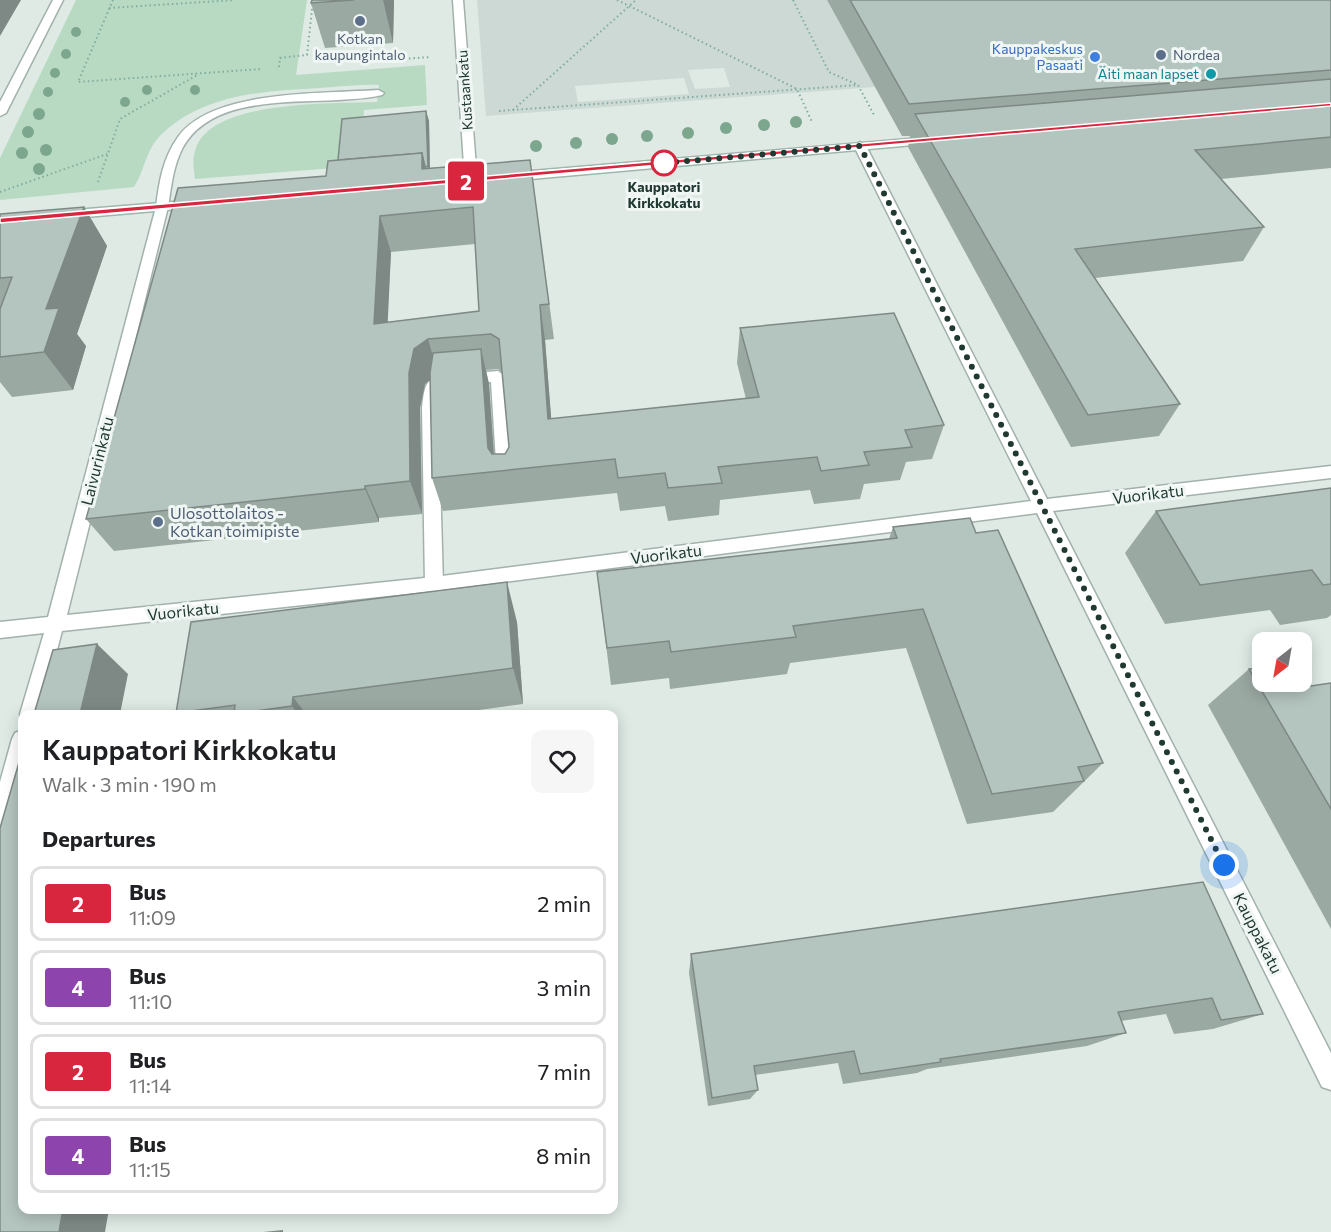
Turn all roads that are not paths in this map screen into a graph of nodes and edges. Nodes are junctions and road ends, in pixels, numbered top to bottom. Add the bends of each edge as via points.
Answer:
1 (58, 0) edge
2 (458, 0) edge
3 (378, 93) dead end
4 (0, 113) edge
5 (947, 139) edge
6 (860, 146) junction
7 (209, 203) edge
8 (162, 207) junction
9 (46, 216) edge
10 (1331, 472) edge
11 (506, 481) edge
12 (1043, 506) junction
13 (434, 584) junction
14 (55, 624) junction
15 (0, 630) edge
16 (31, 710) edge
17 (18, 753) edge
18 (0, 818) edge
19 (1331, 1078) edge

1 - 4 street
2 - 6 street, Kustaankatu via 476,180
3 - 8 street, Laivurinkatu via 247,103 205,118 177,143
5 - 6 street
6 - 12 street, Kauppakatu
7 - 8 street
8 - 9 street
8 - 14 street, Laivurinkatu
10 - 12 street, Vuorikatu
11 - 13 street via 498,376 438,381 432,387 430,408
12 - 13 street, Vuorikatu
12 - 19 street, Kauppakatu
13 - 14 street, Vuorikatu
14 - 15 street, Vuorikatu
14 - 16 street, Laivurinkatu
17 - 18 street

